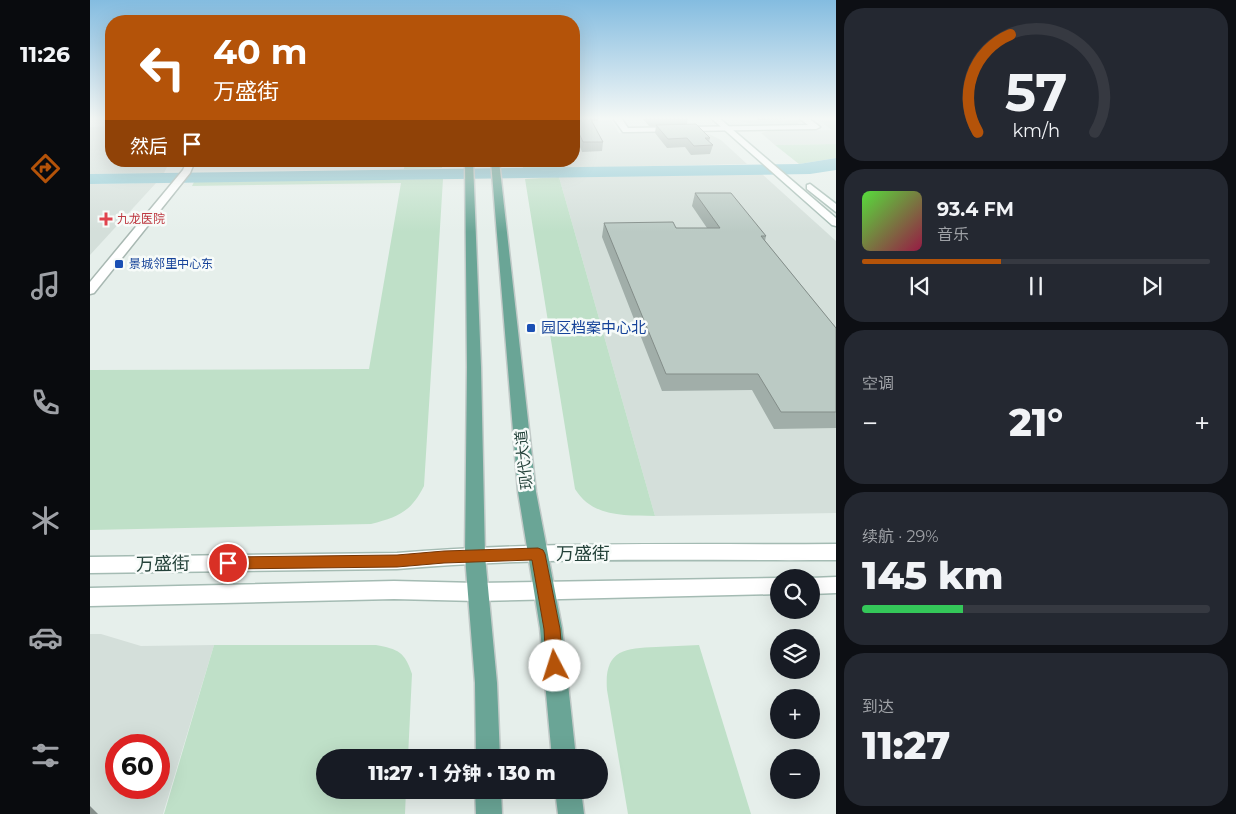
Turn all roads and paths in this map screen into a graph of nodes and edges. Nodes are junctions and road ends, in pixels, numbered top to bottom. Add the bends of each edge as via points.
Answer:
1 (759, 156) edge
2 (189, 167) edge
3 (469, 170) edge
4 (496, 170) edge
5 (803, 181) dead end
6 (836, 209) edge
7 (836, 222) edge
8 (90, 290) edge
9 (836, 552) edge
10 (538, 554) junction
11 (475, 556) junction
12 (90, 565) edge
13 (836, 585) edge
14 (770, 586) edge
15 (820, 586) edge
16 (546, 590) junction
17 (477, 592) junction
18 (90, 597) edge
19 (488, 749) edge
20 (563, 749) edge
21 (488, 799) edge
22 (569, 799) edge
23 (489, 814) edge
24 (571, 814) edge

1 - 7 main road via 782,168
2 - 8 main road
3 - 11 main road
4 - 10 main road, 现代大道 via 527,492
5 - 6 main road
9 - 10 main road, 万盛街
10 - 11 main road, 万盛街
10 - 16 main road, 现代大道
11 - 12 main road, 万盛街 via 397,561
11 - 17 main road
13 - 15 main road
14 - 16 main road, 万盛街
16 - 17 main road, 万盛街
16 - 20 main road, 现代大道
17 - 18 main road, 万盛街 via 394,590
17 - 19 main road via 486,683
21 - 23 main road
22 - 24 main road

